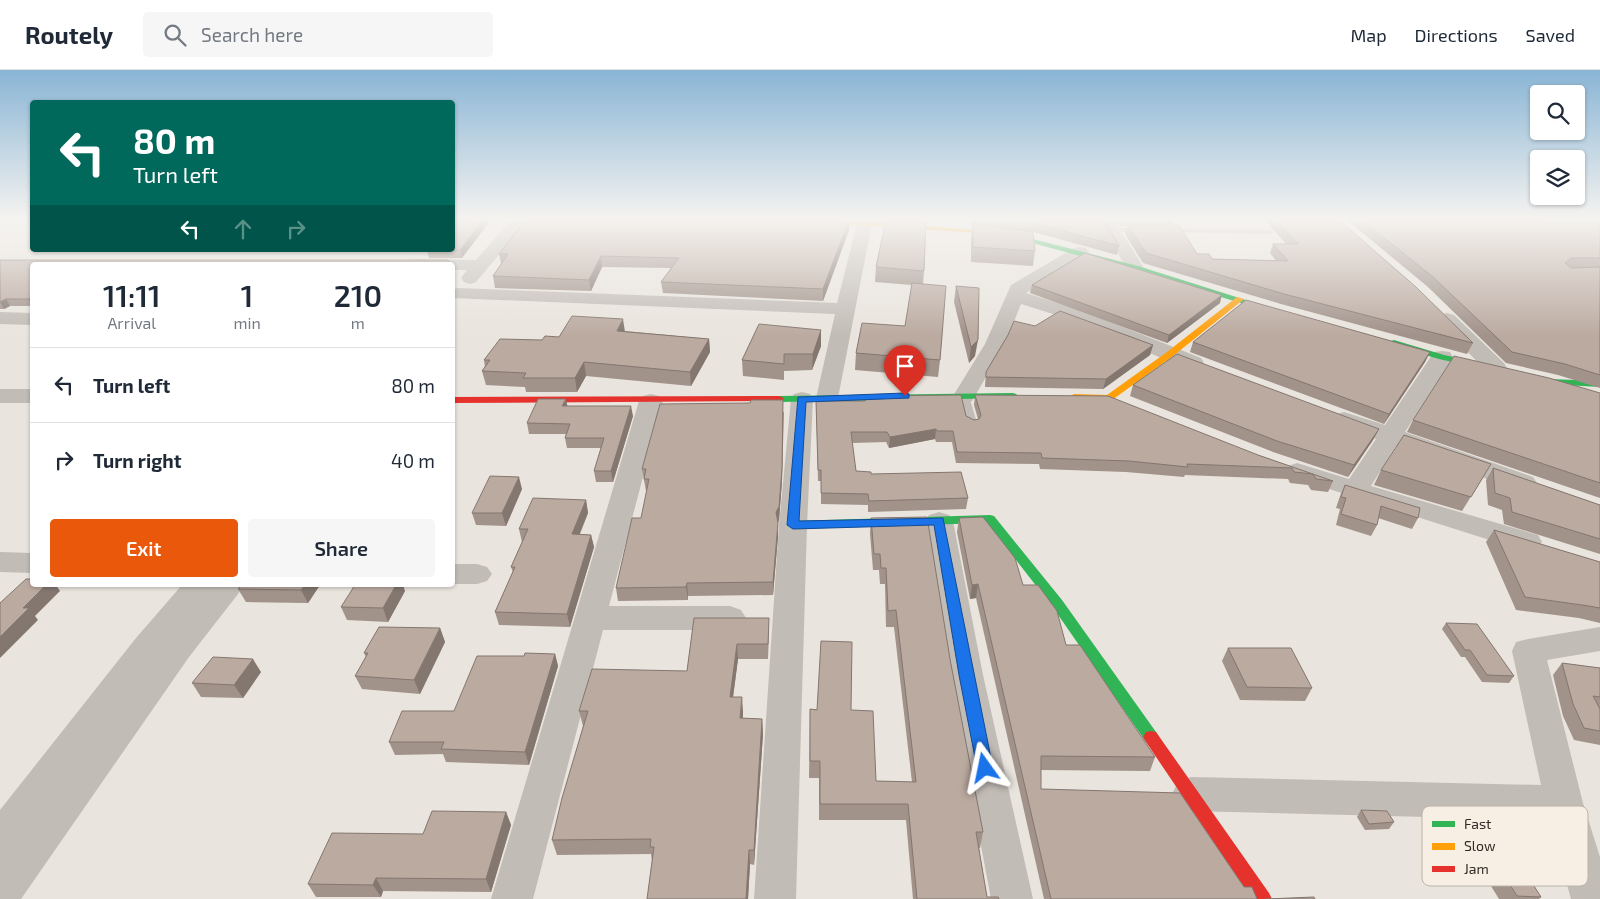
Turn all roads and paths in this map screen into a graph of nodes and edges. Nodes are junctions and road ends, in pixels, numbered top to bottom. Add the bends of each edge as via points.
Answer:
1 (486, 259) edge
2 (857, 259) edge
3 (1069, 259) edge
4 (1103, 259) edge
5 (1129, 259) edge
6 (455, 265) edge
7 (481, 265) junction
8 (1135, 268) junction
9 (1016, 296) junction
10 (455, 297) edge
11 (1240, 299) junction
12 (1432, 305) edge
13 (846, 310) junction
14 (1292, 315) edge
15 (0, 318) edge
16 (30, 319) edge
17 (1386, 341) edge
18 (1170, 354) junction
19 (1442, 357) junction
20 (1501, 370) joint
21 (1216, 372) edge
22 (1600, 384) edge
23 (1592, 395) edge
24 (0, 396) edge
25 (30, 396) edge
26 (964, 396) junction
27 (1022, 396) edge
28 (1060, 397) edge
29 (814, 398) junction
30 (1109, 398) junction
31 (455, 400) edge
32 (651, 401) junction
33 (1136, 409) edge
34 (1320, 410) edge
35 (972, 426) edge
36 (1392, 436) junction
37 (1272, 462) edge
38 (1542, 489) edge
39 (1355, 490) junction
40 (939, 521) junction
41 (793, 525) junction
42 (1548, 548) edge
43 (0, 562) edge
44 (30, 564) edge
45 (197, 587) edge
46 (228, 587) edge
47 (590, 618) junction
48 (788, 618) junction
49 (1600, 639) edge
50 (1191, 794) junction
51 (1564, 803) junction
52 (1565, 806) edge
53 (0, 841) edge
54 (1588, 885) edge
55 (0, 893) edge
56 (512, 899) edge
57 (775, 899) edge
58 (1012, 899) edge
59 (1263, 899) edge
60 (1592, 899) edge

1 - 7 street
2 - 13 street
3 - 9 street via 1018,289
4 - 8 street
5 - 8 street
6 - 7 street
7 - 10 street
8 - 11 street
9 - 18 street
9 - 26 street via 995,344
10 - 13 street
11 - 14 street
11 - 18 street
12 - 20 street
13 - 29 street
15 - 16 street
17 - 19 street
18 - 21 street
18 - 30 street
19 - 20 street
19 - 36 street
22 - 23 street via 1545,381
24 - 25 street
26 - 27 street
26 - 29 street
26 - 35 lane
28 - 30 street
29 - 32 street
29 - 41 street
30 - 33 street
31 - 32 street
32 - 47 street
34 - 36 street
36 - 38 street
36 - 39 street
37 - 39 street
39 - 42 street
40 - 41 street
40 - 50 street via 990,519 1057,602
40 - 58 street via 966,675
41 - 48 street
43 - 44 street
45 - 53 street via 147,647
46 - 55 street via 178,648
47 - 48 street
47 - 56 street
48 - 57 street
49 - 51 street via 1528,651
50 - 51 street
50 - 59 street
51 - 52 street
54 - 60 street

